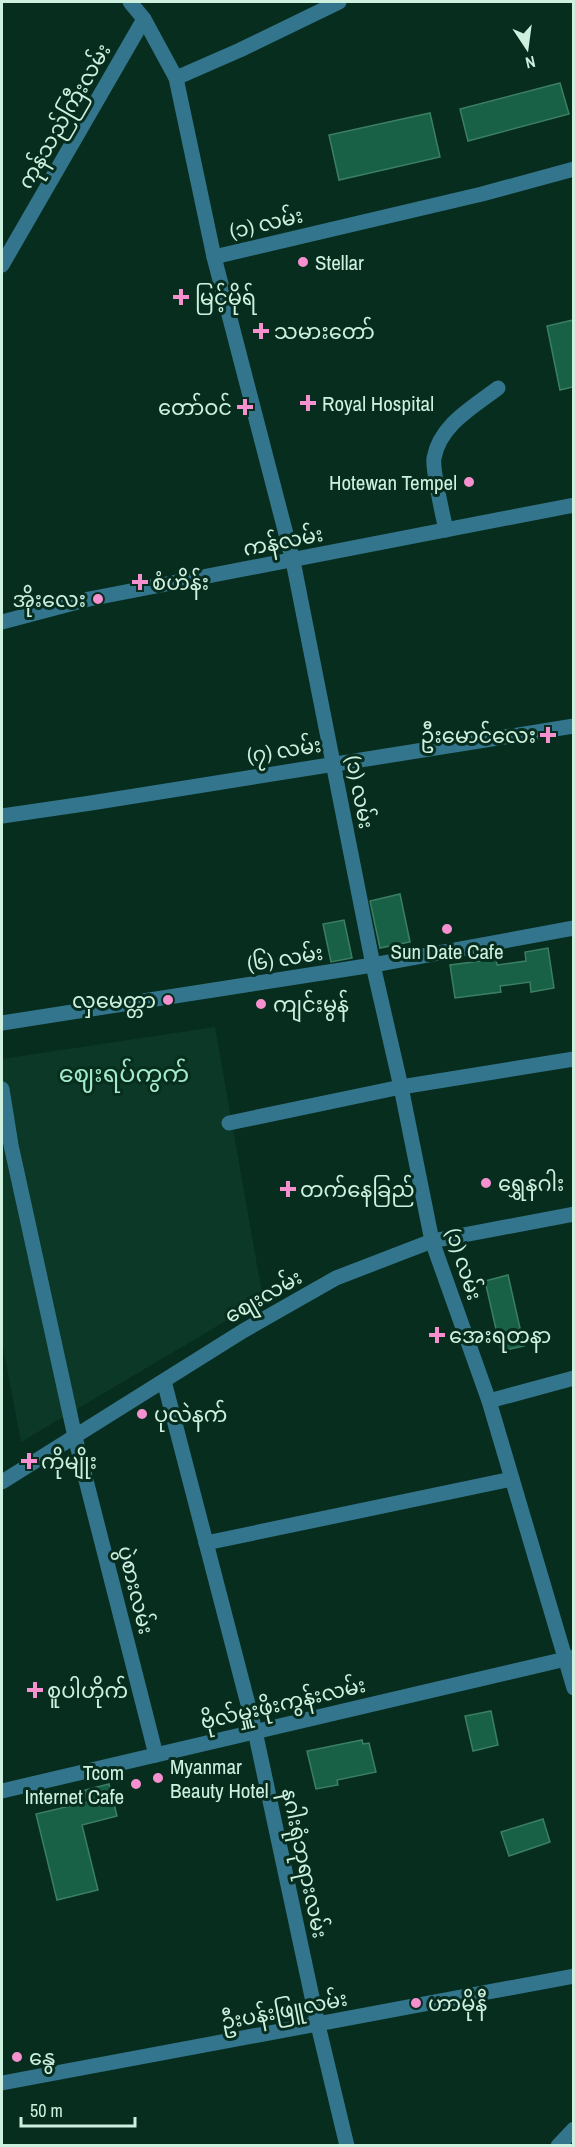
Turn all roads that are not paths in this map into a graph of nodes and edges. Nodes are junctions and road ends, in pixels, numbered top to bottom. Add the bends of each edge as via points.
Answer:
1 (130, 2) edge
2 (339, 2) edge
3 (144, 19) junction
4 (176, 78) junction
5 (573, 170) edge
6 (214, 257) junction
7 (2, 266) edge
8 (498, 388) dead end
9 (573, 505) edge
10 (446, 530) junction
11 (293, 561) junction
12 (2, 622) edge
13 (573, 726) edge
14 (332, 764) junction
15 (2, 816) edge
16 (573, 928) edge
17 (373, 965) junction
18 (2, 1023) edge
19 (573, 1059) edge
20 (401, 1088) junction
21 (2, 1089) edge
22 (229, 1123) dead end
23 (573, 1214) edge
24 (432, 1241) junction
25 (573, 1378) edge
26 (164, 1381) junction
27 (489, 1401) junction
28 (75, 1437) junction
29 (512, 1479) junction
30 (2, 1482) edge
31 (206, 1543) junction
32 (569, 1658) edge
33 (573, 1688) edge
34 (255, 1731) junction
35 (156, 1755) junction
36 (2, 1791) edge
37 (573, 1976) edge
38 (318, 2025) junction
39 (2, 2083) edge
40 (573, 2129) edge
41 (347, 2145) edge
42 (558, 2145) edge

1 - 3 street
2 - 4 street
3 - 4 street
3 - 7 street, ကုန်သည်ကြီးလမ်း
4 - 6 street
5 - 6 street, (၁) လမ်း
6 - 11 street, (၁) လမ်း
8 - 10 street via 451,423 437,447 433,459
9 - 10 street, ကန်လမ်း
10 - 11 street, ကန်လမ်း
11 - 12 street, ကန်လမ်း via 89,599
11 - 14 street, (၁) လမ်း
13 - 14 street, (၇) လမ်း
14 - 15 street, (၇) လမ်း
14 - 17 street, (၁) လမ်း
16 - 17 street, (၆) လမ်း
17 - 18 street, (၆) လမ်း
17 - 20 street, (၁) လမ်း
19 - 20 street
20 - 22 street
20 - 24 street, (၁) လမ်း
21 - 28 street, ပွဲစားလမ်း
23 - 24 street, စျေးလမ်း
24 - 26 street, စျေးလမ်း via 336,1278
24 - 27 street, (၁) လမ်း
25 - 27 street
26 - 28 street, စျေးလမ်း
26 - 31 street, နဂါးရုံဘုရားလမ်း
27 - 29 street, (၁) လမ်း
28 - 30 street, စျေးလမ်း
28 - 35 street, ပွဲစားလမ်း
29 - 31 street
29 - 32 street, (၁) လမ်း
31 - 34 street, နဂါးရုံဘုရားလမ်း
32 - 33 street, (၁) လမ်း
32 - 34 street, ဗိုလ်မှူးဖိုးကွန်းလမ်း
34 - 35 street, ဗိုလ်မှူးဖိုးကွန်းလမ်း
34 - 38 street, နဂါးရုံဘုရားလမ်း
35 - 36 street, ဗိုလ်မှူးဖိုးကွန်းလမ်း
37 - 38 street, ဦးပန်းဖြူလမ်း
38 - 39 street, ဦးပန်းဖြူလမ်း
38 - 41 street, နဂါးရုံဘုရားလမ်း
40 - 42 street

